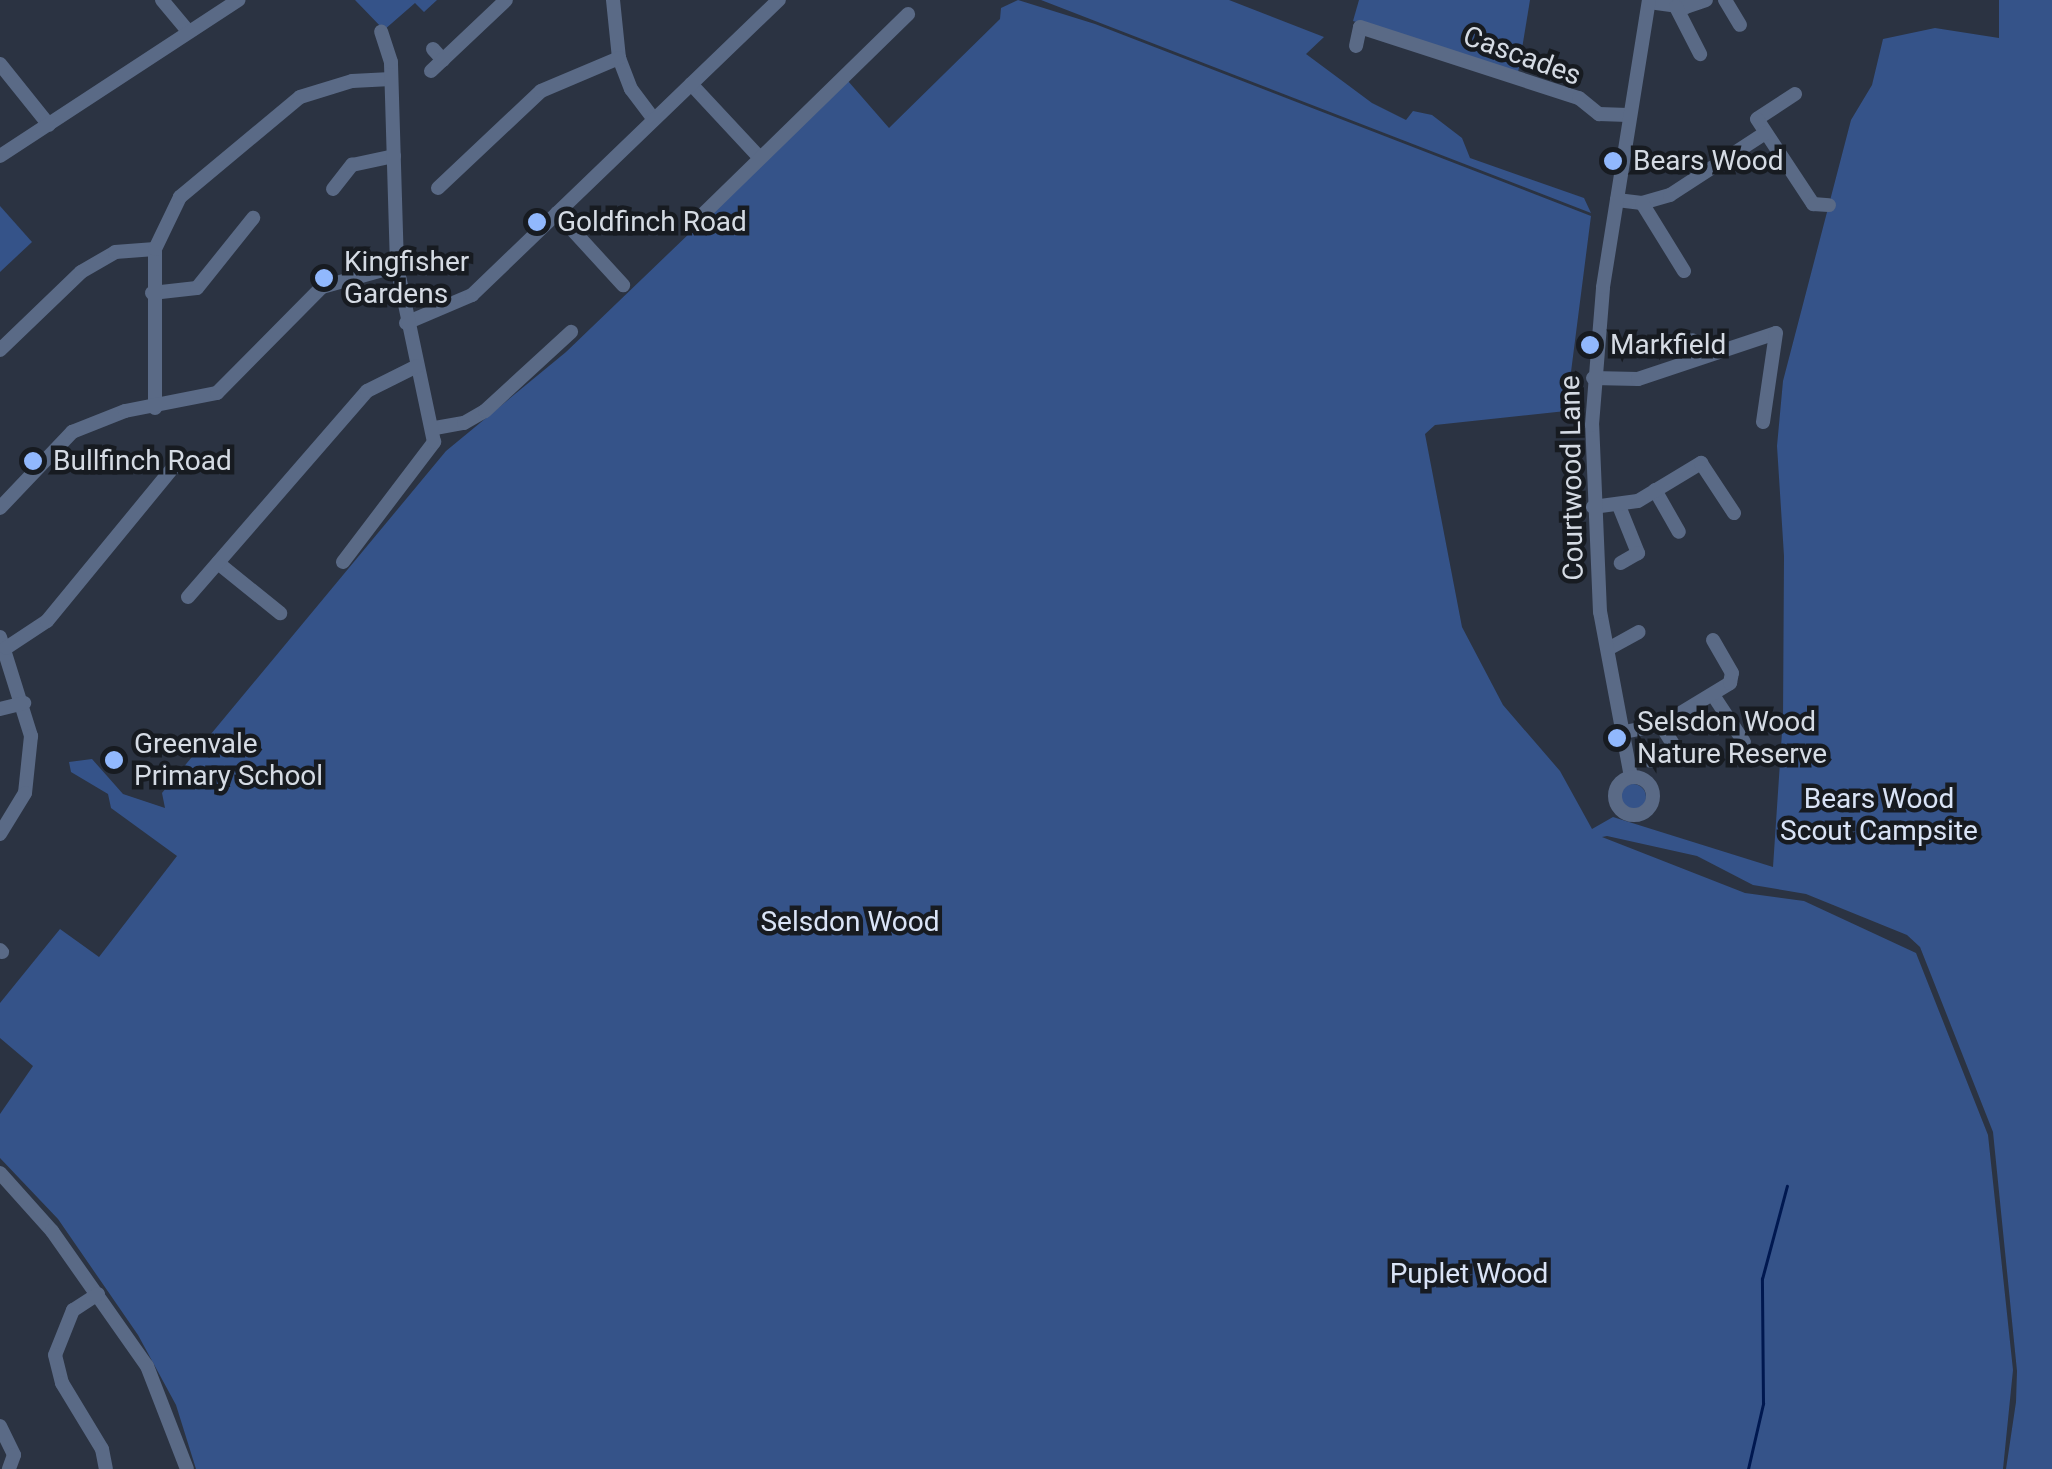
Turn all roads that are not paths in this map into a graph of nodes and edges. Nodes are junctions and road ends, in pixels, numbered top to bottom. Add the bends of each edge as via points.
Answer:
1 (162, 0) edge
2 (238, 0) edge
3 (506, 0) edge
4 (612, 0) edge
5 (779, 0) edge
6 (1704, 0) edge
7 (1725, 0) edge
8 (1649, 1) edge
9 (1676, 7) junction
10 (908, 14) dead end
11 (1740, 26) dead end
12 (188, 32) junction
13 (381, 43) dead end
14 (1356, 46) dead end
15 (1700, 54) dead end
16 (620, 58) junction
17 (436, 60) dead end
18 (0, 64) edge
19 (391, 80) junction
20 (691, 84) junction
21 (1795, 94) dead end
22 (1628, 115) junction
23 (654, 119) junction
24 (49, 124) junction
25 (1765, 133) junction
26 (0, 156) edge
27 (394, 156) junction
28 (760, 158) junction
29 (441, 179) dead end
30 (335, 182) dead end
31 (1617, 200) junction
32 (1642, 203) junction
33 (1829, 205) dead end
34 (557, 212) junction
35 (253, 218) dead end
36 (692, 226) dead end
37 (155, 250) junction
38 (397, 266) junction
39 (1684, 271) dead end
40 (622, 285) dead end
41 (152, 293) junction
42 (406, 323) junction
43 (571, 332) dead end
44 (1692, 340) dead end
45 (0, 350) edge
46 (1689, 360) junction
47 (417, 366) junction
48 (1594, 378) junction
49 (155, 408) junction
50 (1763, 422) dead end
51 (435, 428) junction
52 (1668, 462) dead end
53 (174, 473) dead end
54 (1660, 487) junction
55 (2, 502) edge
56 (1618, 506) junction
57 (1593, 507) junction
58 (1734, 513) dead end
59 (1679, 532) dead end
60 (344, 562) dead end
61 (218, 563) junction
62 (1621, 563) dead end
63 (188, 597) dead end
64 (280, 613) dead end
65 (1639, 632) dead end
66 (1713, 640) dead end
67 (3, 642) edge
68 (1608, 649) junction
69 (1714, 695) junction
70 (24, 703) junction
71 (0, 709) edge
72 (1661, 725) junction
73 (1624, 732) junction
74 (1744, 742) dead end
75 (1651, 761) dead end
76 (1631, 777) dead end
77 (0, 834) edge
78 (0, 1173) edge
79 (98, 1294) junction
80 (0, 1426) edge
81 (8, 1469) edge
82 (106, 1469) edge
83 (186, 1469) edge

1 - 12 street
2 - 12 street
3 - 17 street
4 - 16 street
5 - 20 street
6 - 9 street
7 - 11 street
8 - 9 street
8 - 22 street, Courtwood Lane
9 - 15 street
10 - 28 street
12 - 24 street
13 - 19 street
14 - 22 street, Cascades via 1360,27 1579,98 1600,114
16 - 23 street via 631,89
16 - 29 street via 541,91
18 - 24 street
19 - 27 street
19 - 37 street via 326,87 268,118 180,197
20 - 23 street
20 - 28 street
21 - 25 street via 1756,119
22 - 31 street, Courtwood Lane
23 - 34 street
24 - 26 street
25 - 32 street via 1687,188
25 - 33 street via 1813,204
27 - 30 street via 352,165
27 - 38 street
28 - 36 street
31 - 32 street
31 - 48 street, Courtwood Lane
32 - 39 street
34 - 40 street
34 - 42 street via 472,295
35 - 41 street via 197,288
37 - 41 street
37 - 45 street via 115,252 81,272
38 - 42 street
38 - 49 street via 322,287 216,393
41 - 49 street
42 - 47 street
43 - 51 street via 485,411
44 - 46 street
46 - 48 street via 1638,380
46 - 50 street via 1776,334
47 - 51 street
47 - 61 street via 367,392
48 - 57 street, Courtwood Lane
49 - 55 street via 98,419 72,432
51 - 60 street via 427,456
52 - 54 street
53 - 67 street via 46,621
54 - 56 street
54 - 58 street via 1703,457
54 - 59 street
56 - 57 street
56 - 62 street via 1638,553
57 - 68 street, Courtwood Lane
61 - 63 street
61 - 64 street
65 - 68 street
66 - 69 street via 1732,672
67 - 70 street
68 - 73 street, Courtwood Lane
69 - 72 street
69 - 74 street
70 - 71 street
70 - 77 street via 31,736 25,793
72 - 73 street
72 - 75 street via 1678,752
73 - 76 street, Courtwood Lane
78 - 79 street
79 - 82 street via 73,1310 55,1355 62,1384 102,1450
79 - 83 street via 147,1366
80 - 81 street via 14,1455

